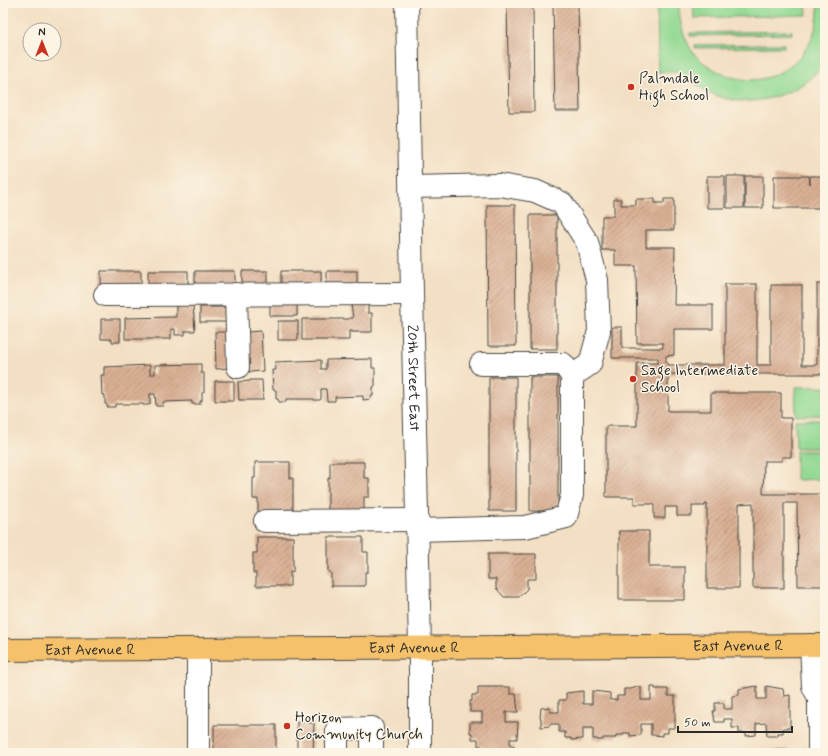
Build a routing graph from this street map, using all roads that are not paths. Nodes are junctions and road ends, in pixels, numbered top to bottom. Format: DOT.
graph roads {
  1 [pos="407,3"];
  2 [pos="410,187"];
  3 [pos="236,294"];
  4 [pos="412,294"];
  5 [pos="105,295"];
  6 [pos="482,364"];
  7 [pos="238,367"];
  8 [pos="572,376"];
  9 [pos="265,521"];
  10 [pos="417,525"];
  11 [pos="818,645"];
  12 [pos="420,647"];
  13 [pos="198,649"];
  14 [pos="3,650"];
  15 [pos="198,753"];
  16 [pos="337,753"];
  17 [pos="372,753"];
  18 [pos="420,753"];
  19 [pos="819,753"];
  1 -- 2 [label="street, 20th Street East"];
  2 -- 4 [label="street, 20th Street East"];
  2 -- 8 [label="street"];
  3 -- 4 [label="street"];
  3 -- 5 [label="street"];
  3 -- 7 [label="street"];
  4 -- 10 [label="street, 20th Street East"];
  6 -- 8 [label="street"];
  8 -- 10 [label="street"];
  9 -- 10 [label="street"];
  10 -- 12 [label="street, 20th Street East"];
  11 -- 12 [label="main road, East Avenue R"];
  11 -- 19 [label="street"];
  12 -- 13 [label="main road, East Avenue R"];
  12 -- 18 [label="street, 20th Street East"];
  13 -- 14 [label="main road, East Avenue R"];
  13 -- 15 [label="street"];
  16 -- 17 [label="street"];
}
